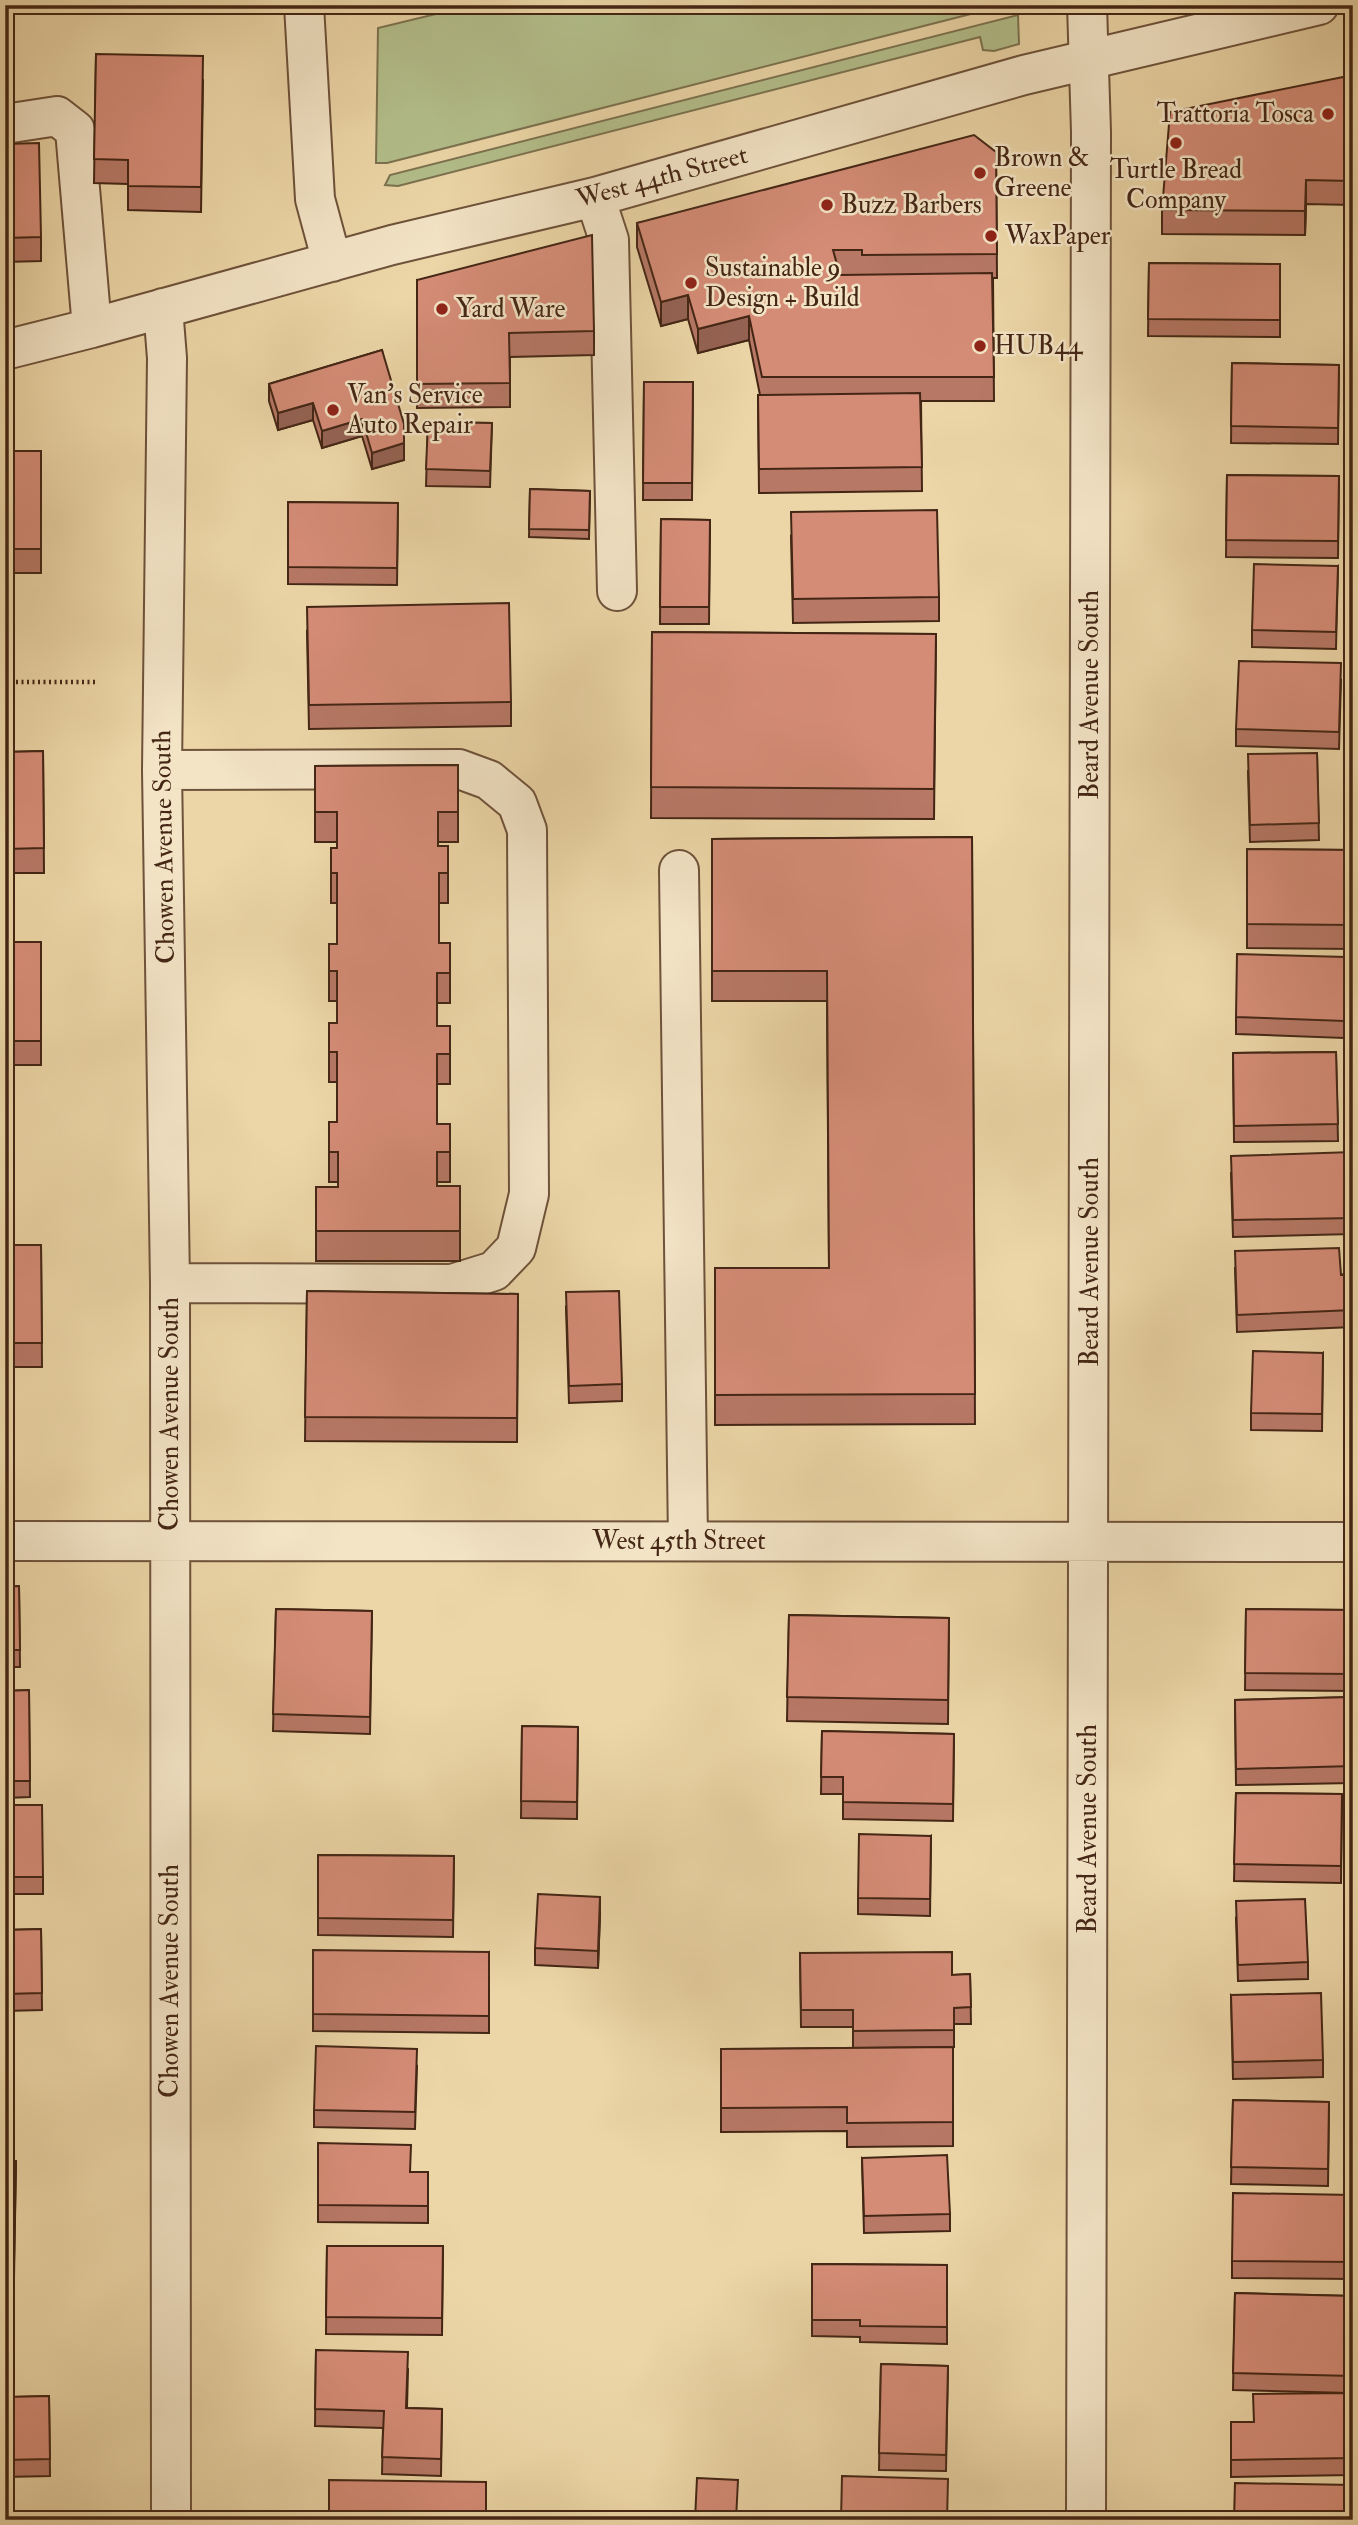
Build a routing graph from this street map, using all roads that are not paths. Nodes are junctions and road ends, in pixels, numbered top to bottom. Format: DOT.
graph roads {
  1 [pos="1087,5"];
  2 [pos="1319,5"];
  3 [pos="309,7"];
  4 [pos="1090,59"];
  5 [pos="5,124"];
  6 [pos="595,197"];
  7 [pos="332,262"];
  8 [pos="163,308"];
  9 [pos="92,328"];
  10 [pos="5,349"];
  11 [pos="617,592"];
  12 [pos="162,770"];
  13 [pos="679,870"];
  14 [pos="170,1283"];
  15 [pos="5,1541"];
  16 [pos="169,1541"];
  17 [pos="688,1541"];
  18 [pos="1090,1541"];
  19 [pos="1353,1542"];
  20 [pos="171,2520"];
  21 [pos="1086,2520"];
  1 -- 4 [label="street, Beard Avenue South"];
  2 -- 4 [label="street, West 44th Street"];
  3 -- 7 [label="street"];
  4 -- 6 [label="street, West 44th Street"];
  4 -- 18 [label="street, Beard Avenue South"];
  5 -- 9 [label="street"];
  6 -- 7 [label="street, West 44th Street"];
  6 -- 11 [label="street"];
  7 -- 8 [label="street, West 44th Street"];
  8 -- 9 [label="street, West 44th Street"];
  8 -- 12 [label="street, Chowen Avenue South"];
  9 -- 10 [label="street, West 44th Street"];
  12 -- 14 [label="street, Chowen Avenue South"];
  12 -- 14 [label="street"];
  13 -- 17 [label="street"];
  14 -- 16 [label="street, Chowen Avenue South"];
  15 -- 16 [label="street, West 45th Street"];
  16 -- 17 [label="street, West 45th Street"];
  16 -- 20 [label="street, Chowen Avenue South"];
  17 -- 18 [label="street, West 45th Street"];
  18 -- 19 [label="street, West 45th Street"];
  18 -- 21 [label="street, Beard Avenue South"];
}
